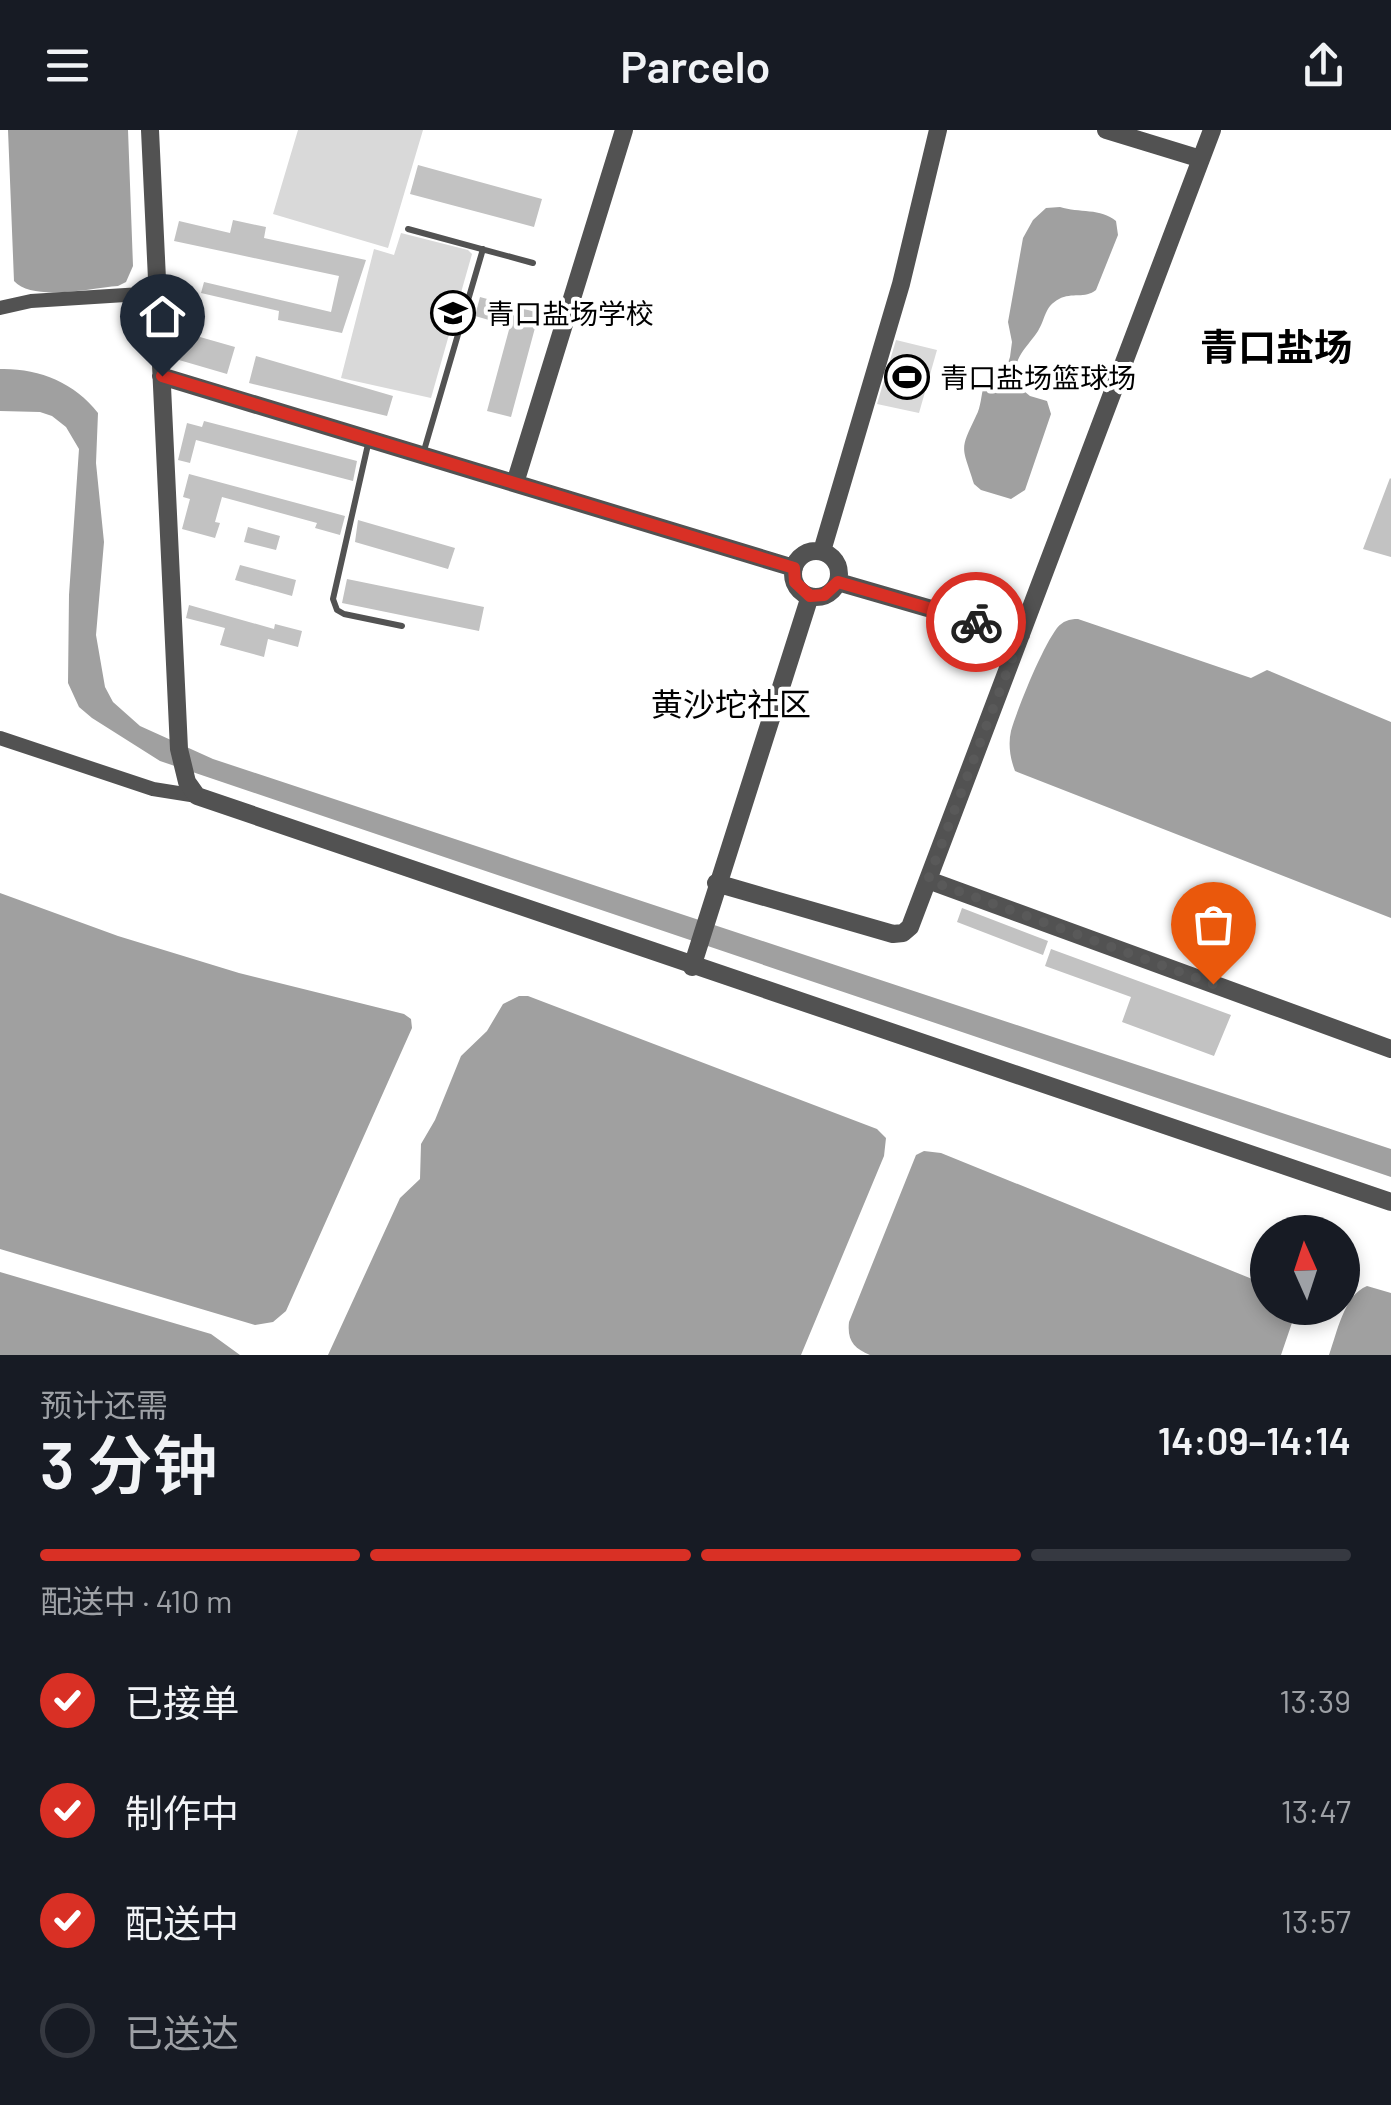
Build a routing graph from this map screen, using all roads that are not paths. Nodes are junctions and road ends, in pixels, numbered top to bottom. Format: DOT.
graph roads {
  1 [pos="150,130"];
  2 [pos="624,130"];
  3 [pos="938,130"];
  4 [pos="1106,130"];
  5 [pos="1212,130"];
  6 [pos="1201,158"];
  7 [pos="408,229"];
  8 [pos="483,249"];
  9 [pos="533,263"];
  10 [pos="158,293"];
  11 [pos="0,308"];
  12 [pos="162,376"];
  13 [pos="370,439"];
  14 [pos="423,455"];
  15 [pos="515,482"];
  16 [pos="822,551"];
  17 [pos="794,568"];
  18 [pos="838,582"];
  19 [pos="810,596"];
  20 [pos="402,626"];
  21 [pos="1021,635"];
  22 [pos="0,738"];
  23 [pos="197,796"];
  24 [pos="928,880"];
  25 [pos="716,884"];
  26 [pos="692,967"];
  27 [pos="1391,1049"];
  28 [pos="1391,1202"];
  1 -- 10 [label="street"];
  2 -- 15 [label="street"];
  3 -- 16 [label="street"];
  4 -- 6 [label="street"];
  5 -- 6 [label="street"];
  6 -- 21 [label="street"];
  7 -- 8 [label="lane"];
  8 -- 9 [label="lane"];
  8 -- 14 [label="lane"];
  10 -- 11 [label="street"];
  10 -- 12 [label="street"];
  12 -- 13 [label="street"];
  12 -- 23 [label="street"];
  13 -- 14 [label="street"];
  13 -- 20 [label="lane"];
  14 -- 15 [label="street"];
  15 -- 17 [label="street"];
  16 -- 17 [label="street"];
  16 -- 18 [label="street"];
  17 -- 19 [label="street"];
  18 -- 19 [label="street"];
  18 -- 21 [label="street"];
  19 -- 25 [label="street"];
  21 -- 24 [label="street"];
  22 -- 23 [label="street"];
  23 -- 26 [label="street"];
  24 -- 25 [label="street"];
  24 -- 27 [label="street"];
  25 -- 26 [label="street"];
  26 -- 28 [label="street"];
}
